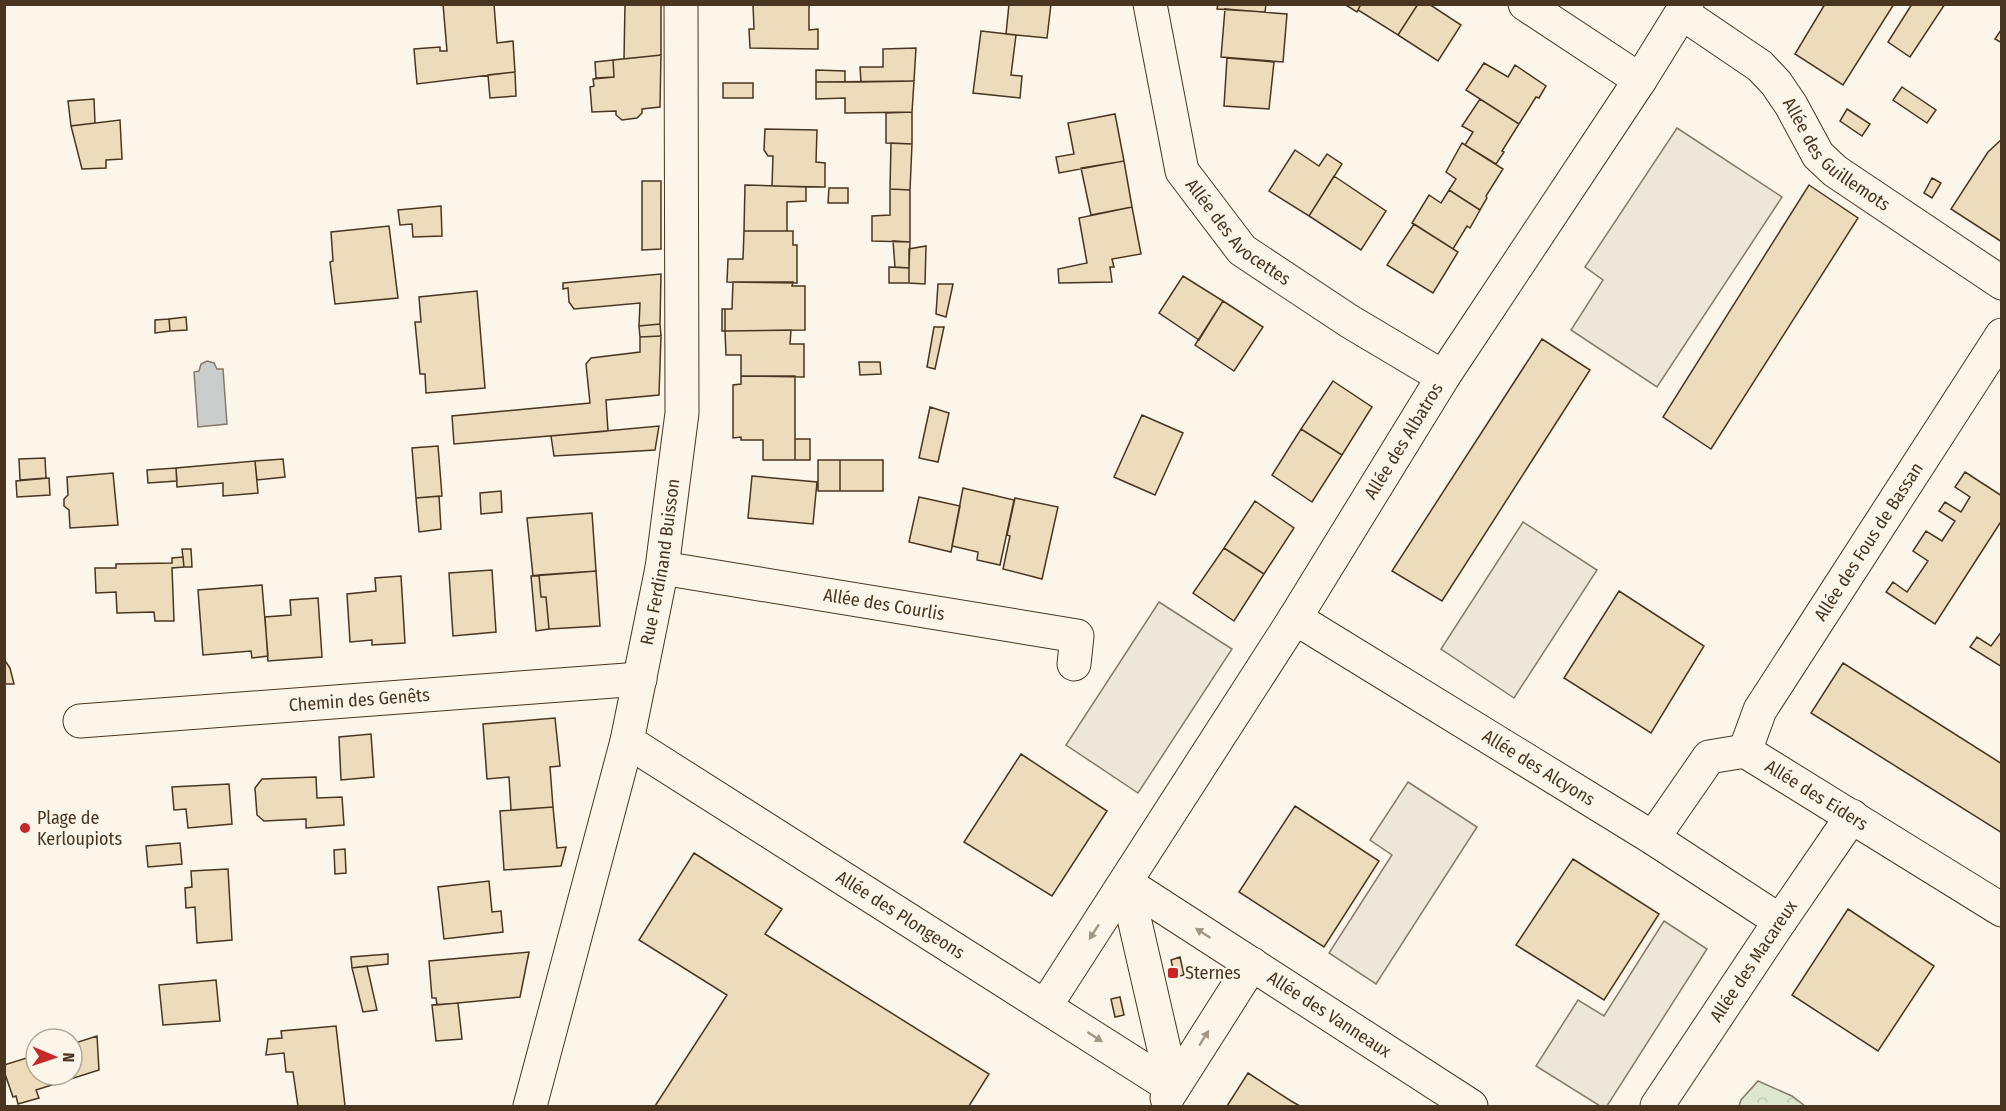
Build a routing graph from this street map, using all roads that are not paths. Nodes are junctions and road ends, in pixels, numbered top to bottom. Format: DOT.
graph roads {
  1 [pos="681,4"];
  2 [pos="1150,4"];
  3 [pos="1525,4"];
  4 [pos="1684,9"];
  5 [pos="1640,80"];
  6 [pos="2001,283"];
  7 [pos="2001,335"];
  8 [pos="1443,377"];
  9 [pos="662,568"];
  10 [pos="1295,618"];
  11 [pos="1074,664"];
  12 [pos="640,679"];
  13 [pos="80,721"];
  14 [pos="627,741"];
  15 [pos="1745,751"];
  16 [pos="1852,816"];
  17 [pos="1653,838"];
  18 [pos="1126,883"];
  19 [pos="2001,910"];
  20 [pos="1780,921"];
  21 [pos="1252,964"];
  22 [pos="1046,1005"];
  23 [pos="1167,1097"];
  24 [pos="530,1107"];
  25 [pos="1471,1107"];
  26 [pos="1657,1107"];
  1 -- 9 [label="street, Rue Ferdinand Buisson"];
  2 -- 8 [label="street, Allée des Avocettes"];
  3 -- 5 [label="street"];
  4 -- 5 [label="street, Allée des Albatros"];
  4 -- 6 [label="street, Allée des Guillemots"];
  5 -- 8 [label="street, Allée des Albatros"];
  7 -- 15 [label="street, Allée des Fous de Bassan"];
  8 -- 10 [label="street, Allée des Albatros"];
  9 -- 11 [label="street, Allée des Courlis"];
  9 -- 12 [label="street, Rue Ferdinand Buisson"];
  10 -- 17 [label="street, Allée des Alcyons"];
  10 -- 18 [label="street, Allée des Albatros"];
  12 -- 13 [label="street, Chemin des Genêts"];
  12 -- 14 [label="street, Rue Ferdinand Buisson"];
  14 -- 22 [label="street, Allée des Plongeons"];
  14 -- 24 [label="street, Rue Ferdinand Buisson"];
  15 -- 16 [label="street, Allée des Eiders"];
  15 -- 17 [label="street, Allée des Eiders"];
  16 -- 19 [label="street, Allée des Eiders"];
  16 -- 20 [label="street, Allée des Macareux"];
  17 -- 20 [label="street, Allée des Alcyons"];
  21 -- 18 [label="street, Allée des Vanneaux, one-way"];
  18 -- 22 [label="street, Allée des Albatros, one-way"];
  18 -- 23 [label="street"];
  20 -- 26 [label="street, Allée des Macareux"];
  23 -- 21 [label="street, one-way"];
  21 -- 25 [label="street, Allée des Vanneaux"];
  22 -- 23 [label="street, Allée des Plongeons, one-way"];
}
